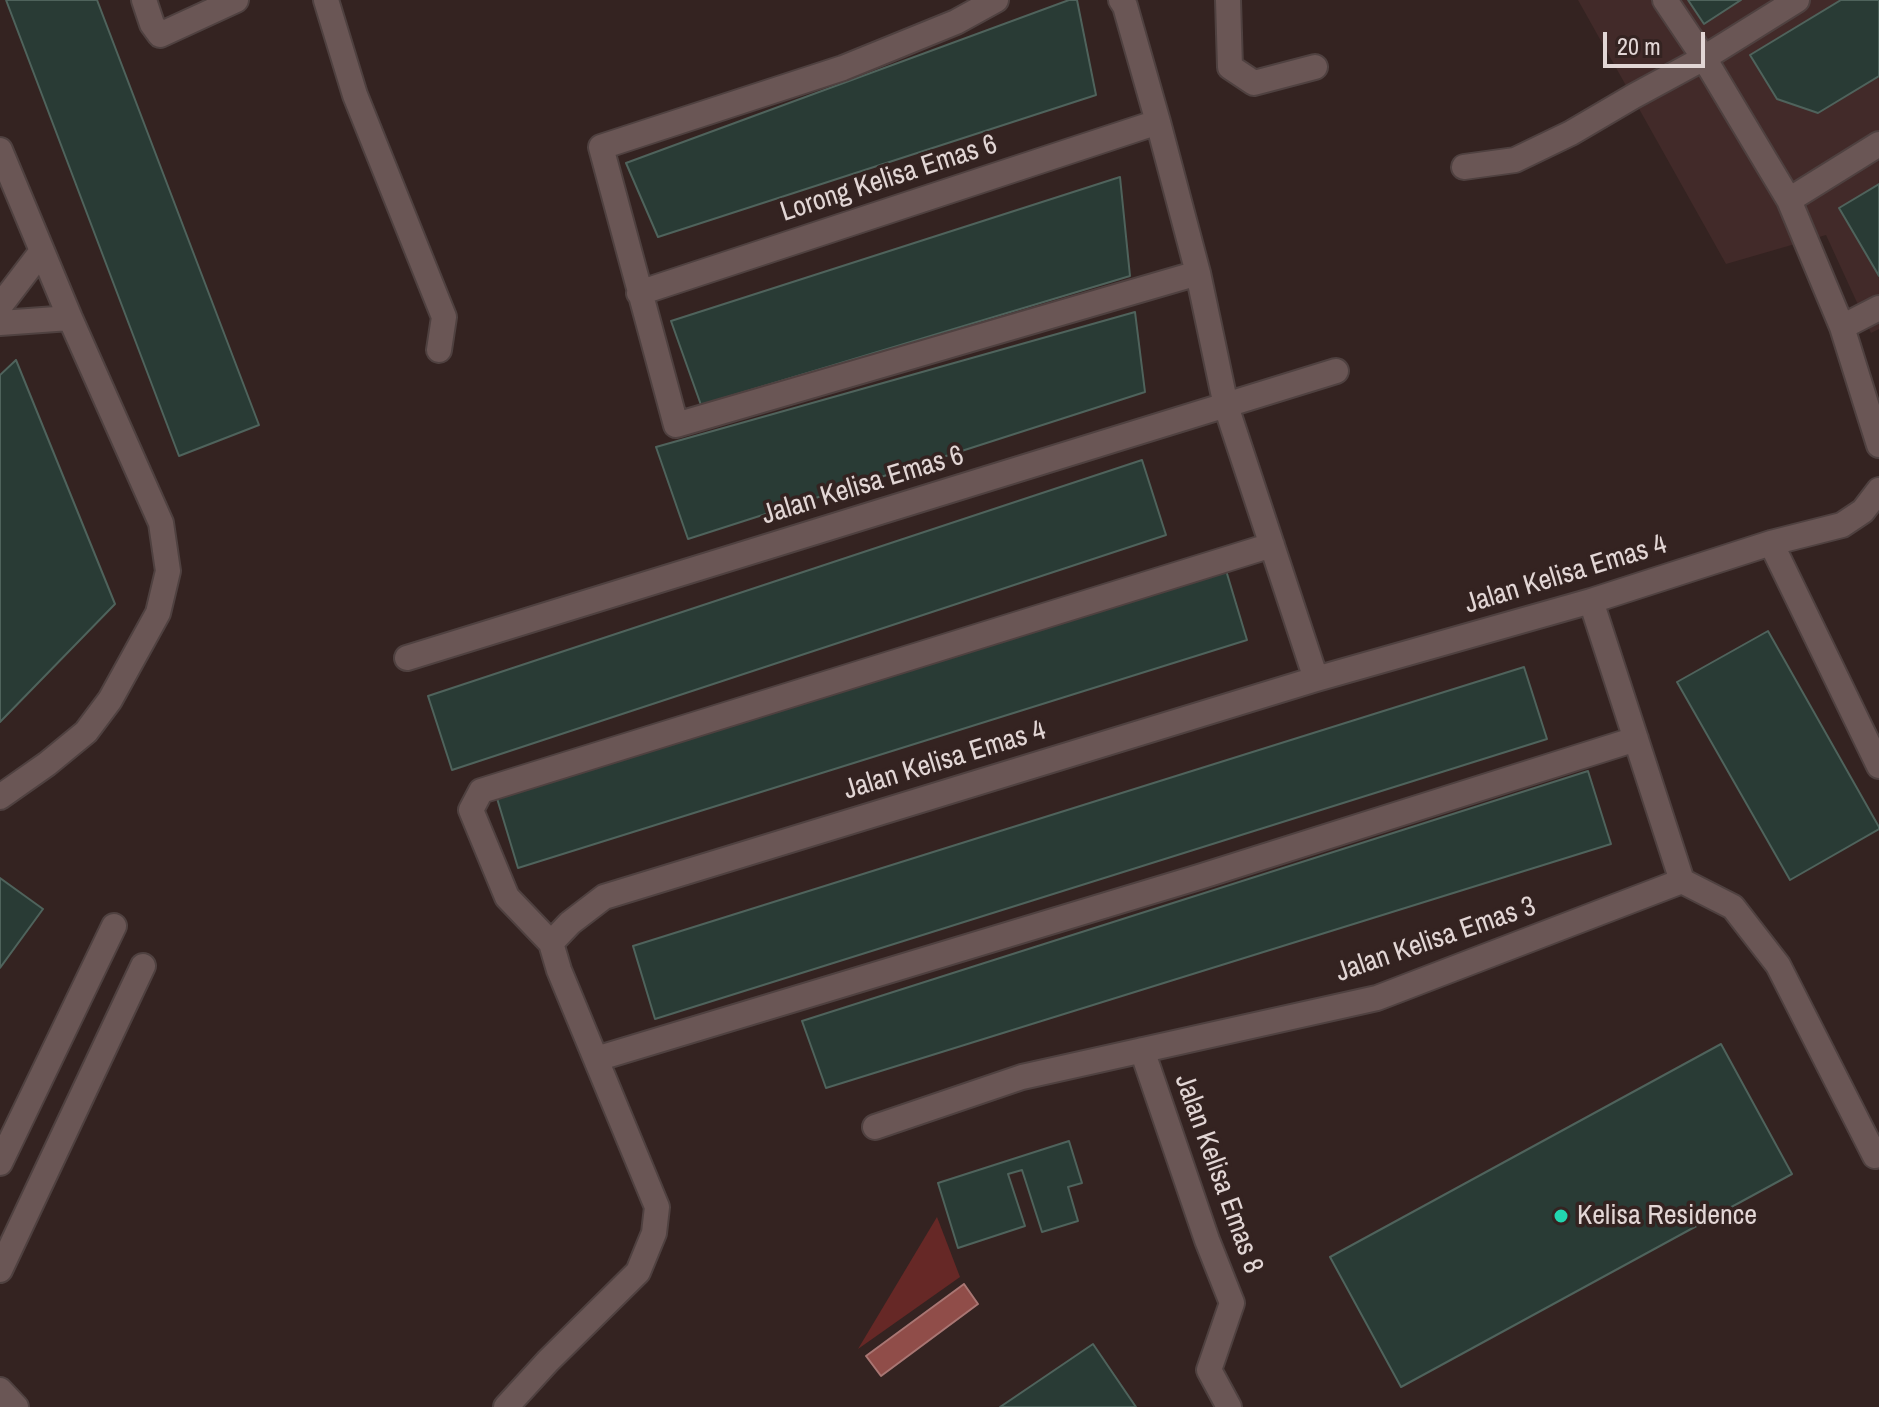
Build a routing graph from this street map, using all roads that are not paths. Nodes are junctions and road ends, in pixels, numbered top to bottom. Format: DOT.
graph roads {
  1 [pos="144,0"];
  2 [pos="236,0"];
  3 [pos="326,0"];
  4 [pos="996,0"];
  5 [pos="1121,0"];
  6 [pos="1228,0"];
  7 [pos="1665,0"];
  8 [pos="1797,0"];
  9 [pos="1704,58"];
  10 [pos="1315,67"];
  11 [pos="1158,122"];
  12 [pos="1879,144"];
  13 [pos="0,150"];
  14 [pos="1464,167"];
  15 [pos="1789,200"];
  16 [pos="42,251"];
  17 [pos="1198,273"];
  18 [pos="639,293"];
  19 [pos="0,306"];
  20 [pos="1879,308"];
  21 [pos="70,318"];
  22 [pos="0,323"];
  23 [pos="1842,327"];
  24 [pos="439,350"];
  25 [pos="1336,371"];
  26 [pos="1226,406"];
  27 [pos="1879,445"];
  28 [pos="1879,491"];
  29 [pos="1771,543"];
  30 [pos="1272,545"];
  31 [pos="1591,601"];
  32 [pos="407,658"];
  33 [pos="1316,679"];
  34 [pos="1636,739"];
  35 [pos="1879,766"];
  36 [pos="0,797"];
  37 [pos="1682,881"];
  38 [pos="114,926"];
  39 [pos="551,943"];
  40 [pos="143,966"];
  41 [pos="1142,1050"];
  42 [pos="596,1059"];
  43 [pos="875,1127"];
  44 [pos="1875,1156"];
  45 [pos="0,1163"];
  46 [pos="0,1270"];
  47 [pos="0,1390"];
  48 [pos="16,1407"];
  49 [pos="506,1407"];
  50 [pos="1229,1407"];
  1 -- 2 [label="street"];
  3 -- 24 [label="street"];
  4 -- 18 [label="street"];
  5 -- 11 [label="street"];
  6 -- 10 [label="street"];
  7 -- 9 [label="street"];
  8 -- 9 [label="street"];
  9 -- 14 [label="street"];
  9 -- 15 [label="street"];
  11 -- 17 [label="street"];
  11 -- 18 [label="street, Lorong Kelisa Emas 6"];
  12 -- 15 [label="street"];
  13 -- 16 [label="street"];
  15 -- 23 [label="street"];
  16 -- 19 [label="street"];
  16 -- 21 [label="street"];
  17 -- 18 [label="street"];
  17 -- 26 [label="street"];
  20 -- 23 [label="street"];
  21 -- 22 [label="street"];
  21 -- 36 [label="street"];
  23 -- 27 [label="street"];
  25 -- 26 [label="street, Jalan Kelisa Emas 6"];
  26 -- 30 [label="street"];
  26 -- 32 [label="street, Jalan Kelisa Emas 6"];
  28 -- 29 [label="street, Jalan Kelisa Emas 4"];
  29 -- 31 [label="street, Jalan Kelisa Emas 4"];
  29 -- 35 [label="street"];
  30 -- 33 [label="street"];
  30 -- 39 [label="street"];
  31 -- 33 [label="street, Jalan Kelisa Emas 4"];
  31 -- 34 [label="street"];
  33 -- 39 [label="street, Jalan Kelisa Emas 4"];
  34 -- 37 [label="street"];
  34 -- 42 [label="street"];
  37 -- 41 [label="street, Jalan Kelisa Emas 3"];
  37 -- 44 [label="street"];
  38 -- 45 [label="street"];
  39 -- 42 [label="street"];
  40 -- 46 [label="street"];
  41 -- 43 [label="street, Jalan Kelisa Emas 3"];
  41 -- 50 [label="street, Jalan Kelisa Emas 8"];
  42 -- 49 [label="street"];
  47 -- 48 [label="street"];
}
